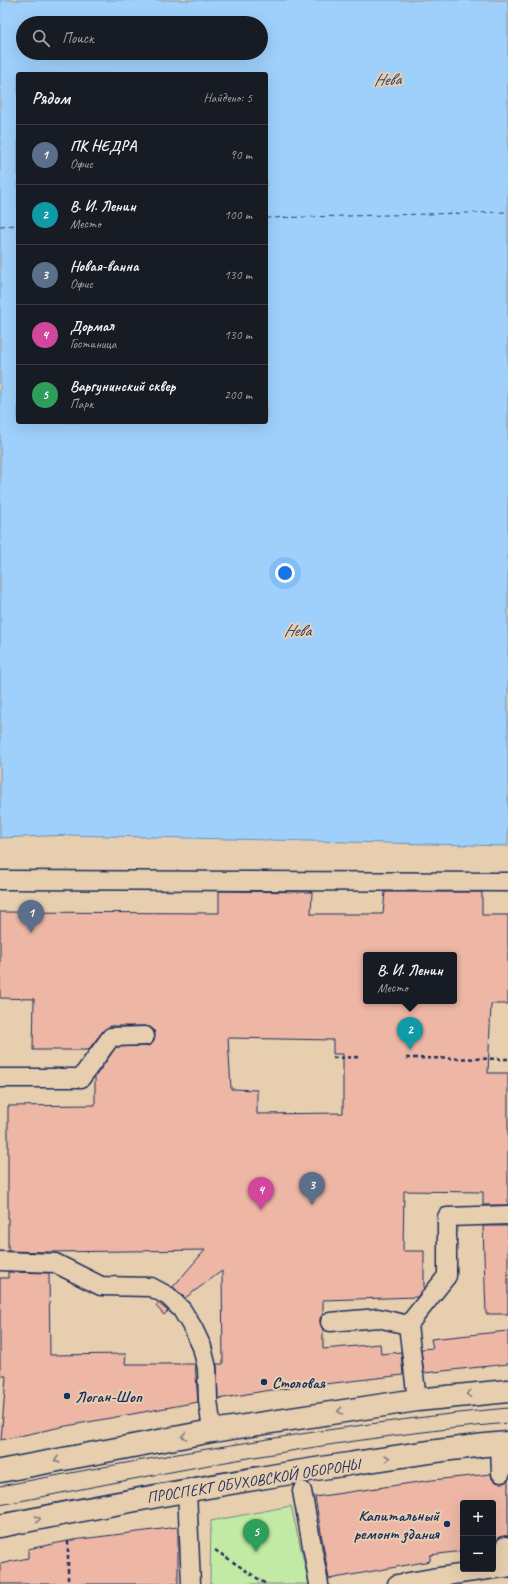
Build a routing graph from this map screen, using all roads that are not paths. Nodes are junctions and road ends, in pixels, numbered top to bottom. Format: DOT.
graph roads {
  1 [pos="0,880"];
  2 [pos="508,882"];
  3 [pos="145,1036"];
  4 [pos="0,1078"];
  5 [pos="508,1215"];
  6 [pos="0,1261"];
  7 [pos="330,1322"];
  8 [pos="408,1325"];
  9 [pos="508,1391"];
  10 [pos="417,1400"];
  11 [pos="212,1431"];
  12 [pos="504,1444"];
  13 [pos="0,1471"];
  14 [pos="501,1473"];
  15 [pos="188,1490"];
  16 [pos="302,1491"];
  17 [pos="0,1526"];
  18 [pos="504,1546"];
  19 [pos="507,1568"];
  20 [pos="191,1584"];
  21 [pos="319,1584"];
  22 [pos="397,1584"];
  1 -- 2 [label="lane"];
  3 -- 4 [label="lane"];
  5 -- 8 [label="lane"];
  6 -- 11 [label="lane"];
  7 -- 8 [label="lane"];
  8 -- 10 [label="lane"];
  9 -- 10 [label="main road, one-way"];
  10 -- 11 [label="main road, one-way"];
  11 -- 13 [label="main road, one-way"];
  12 -- 14 [label="lane"];
  15 -- 12 [label="main road, ПРОСПЕКТ ОБУХОВСКОЙ ОБОРОНЫ, one-way"];
  17 -- 15 [label="main road, ПРОСПЕКТ ОБУХОВСКОЙ ОБОРОНЫ, one-way"];
  15 -- 20 [label="lane"];
  16 -- 21 [label="lane"];
  18 -- 19 [label="lane"];
  19 -- 22 [label="lane"];
}
